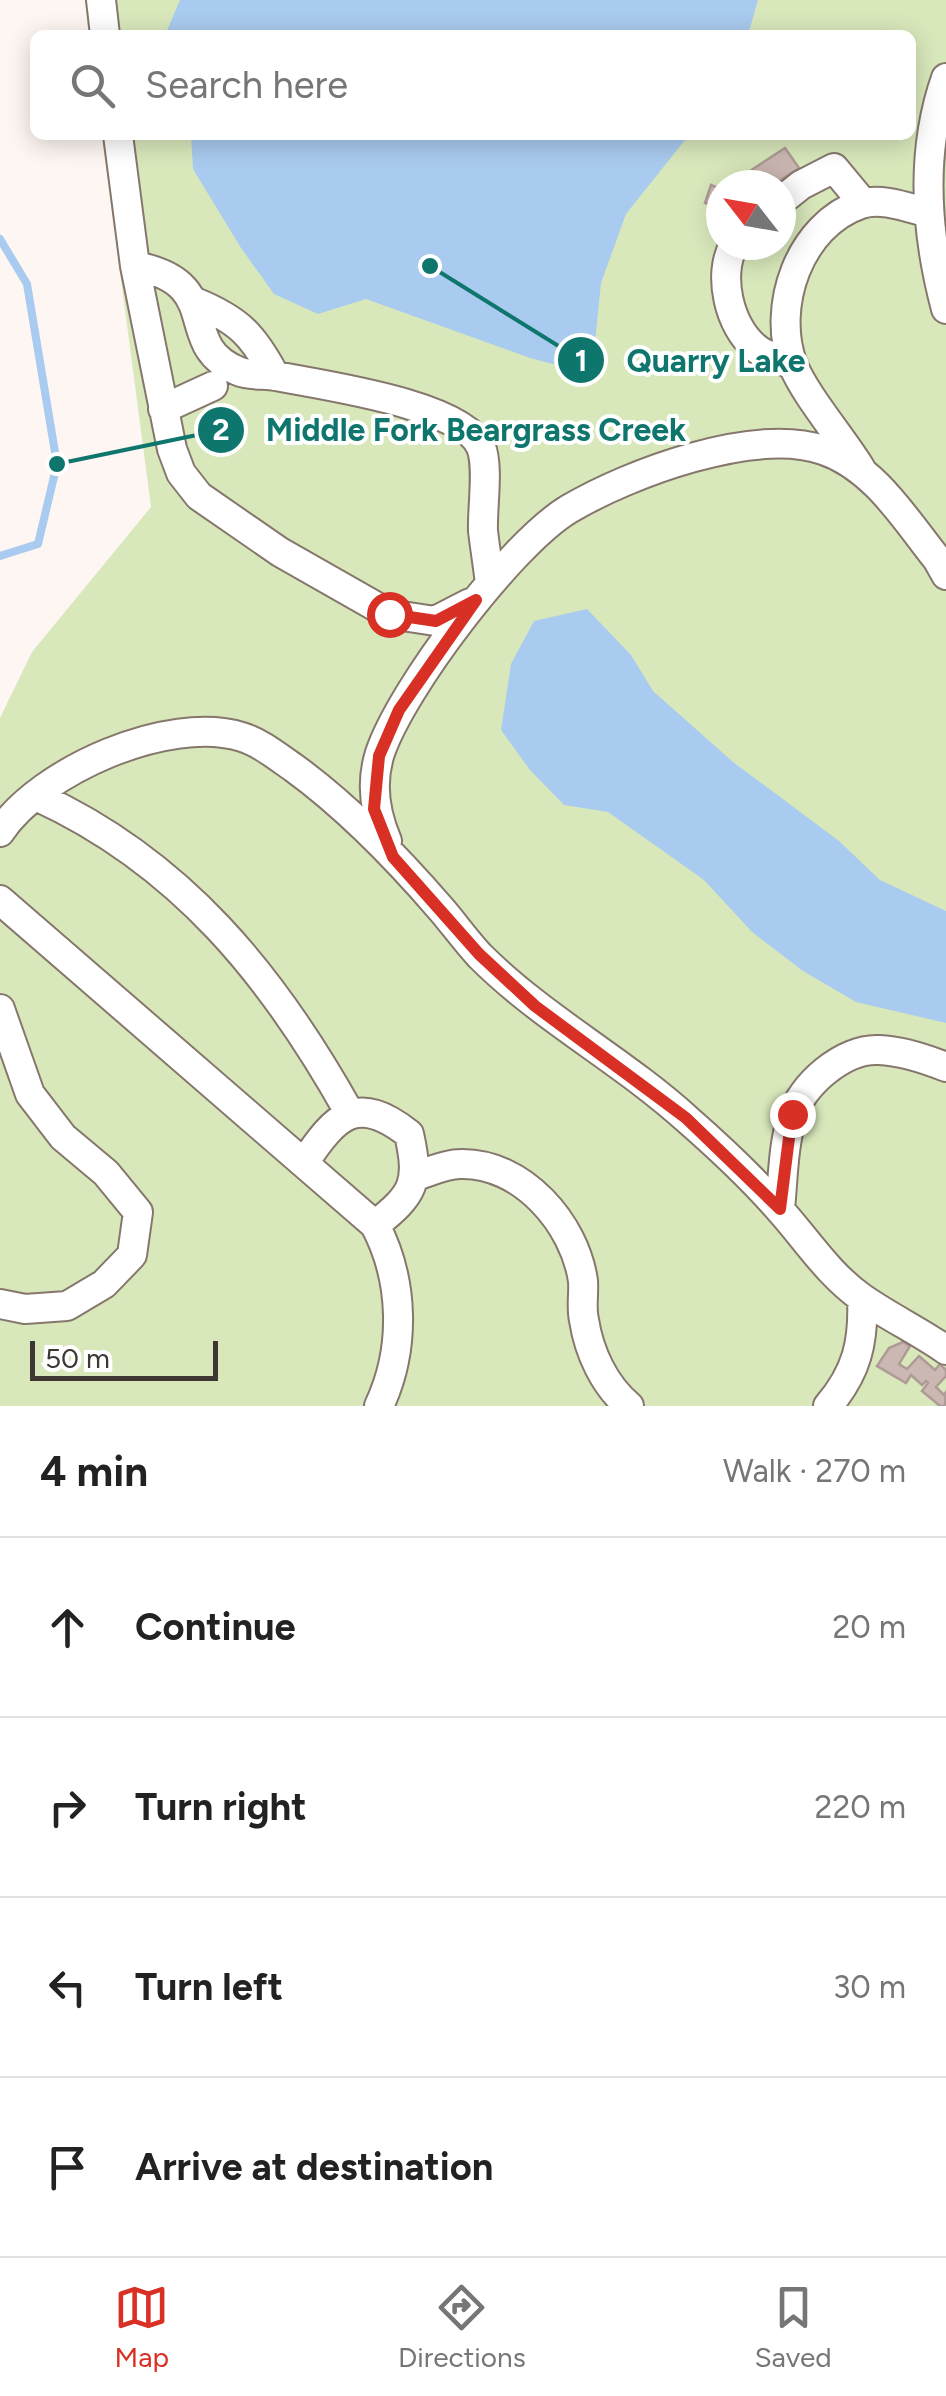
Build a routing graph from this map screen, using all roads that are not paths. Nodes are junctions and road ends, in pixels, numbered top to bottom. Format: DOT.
graph roads {
  1 [pos="101,0"];
  2 [pos="104,30"];
  3 [pos="946,78"];
  4 [pos="119,140"];
  5 [pos="796,189"];
  6 [pos="863,203"];
  7 [pos="929,213"];
  8 [pos="728,260"];
  9 [pos="135,266"];
  10 [pos="195,302"];
  11 [pos="946,309"];
  12 [pos="793,364"];
  13 [pos="274,376"];
  14 [pos="213,386"];
  15 [pos="163,409"];
  16 [pos="862,470"];
  17 [pos="946,575"];
  18 [pos="483,592"];
  19 [pos="36,796"];
  20 [pos="0,832"];
  21 [pos="393,857"];
  22 [pos="0,900"];
  23 [pos="0,1010"];
  24 [pos="946,1067"];
  25 [pos="349,1112"];
  26 [pos="304,1163"];
  27 [pos="416,1176"];
  28 [pos="780,1209"];
  29 [pos="374,1225"];
  30 [pos="862,1298"];
  31 [pos="0,1304"];
  32 [pos="946,1350"];
  33 [pos="379,1406"];
  34 [pos="628,1406"];
  35 [pos="828,1406"];
  1 -- 2 [label="lane"];
  3 -- 7 [label="lane"];
  4 -- 9 [label="lane"];
  5 -- 6 [label="lane"];
  6 -- 7 [label="lane"];
  6 -- 12 [label="lane"];
  7 -- 11 [label="lane"];
  8 -- 12 [label="lane"];
  9 -- 10 [label="lane"];
  9 -- 15 [label="lane"];
  10 -- 13 [label="lane"];
  10 -- 13 [label="lane"];
  12 -- 16 [label="lane"];
  13 -- 18 [label="lane"];
  14 -- 15 [label="lane"];
  15 -- 18 [label="lane"];
  16 -- 17 [label="lane"];
  16 -- 18 [label="lane"];
  18 -- 21 [label="lane"];
  19 -- 20 [label="lane"];
  19 -- 21 [label="lane"];
  19 -- 25 [label="lane"];
  21 -- 28 [label="lane"];
  22 -- 26 [label="lane"];
  23 -- 31 [label="lane"];
  24 -- 28 [label="lane"];
  25 -- 26 [label="lane"];
  25 -- 27 [label="lane"];
  26 -- 29 [label="lane"];
  27 -- 29 [label="lane"];
  27 -- 34 [label="lane"];
  28 -- 30 [label="lane"];
  29 -- 33 [label="lane"];
  30 -- 32 [label="lane"];
  30 -- 35 [label="lane"];
}
